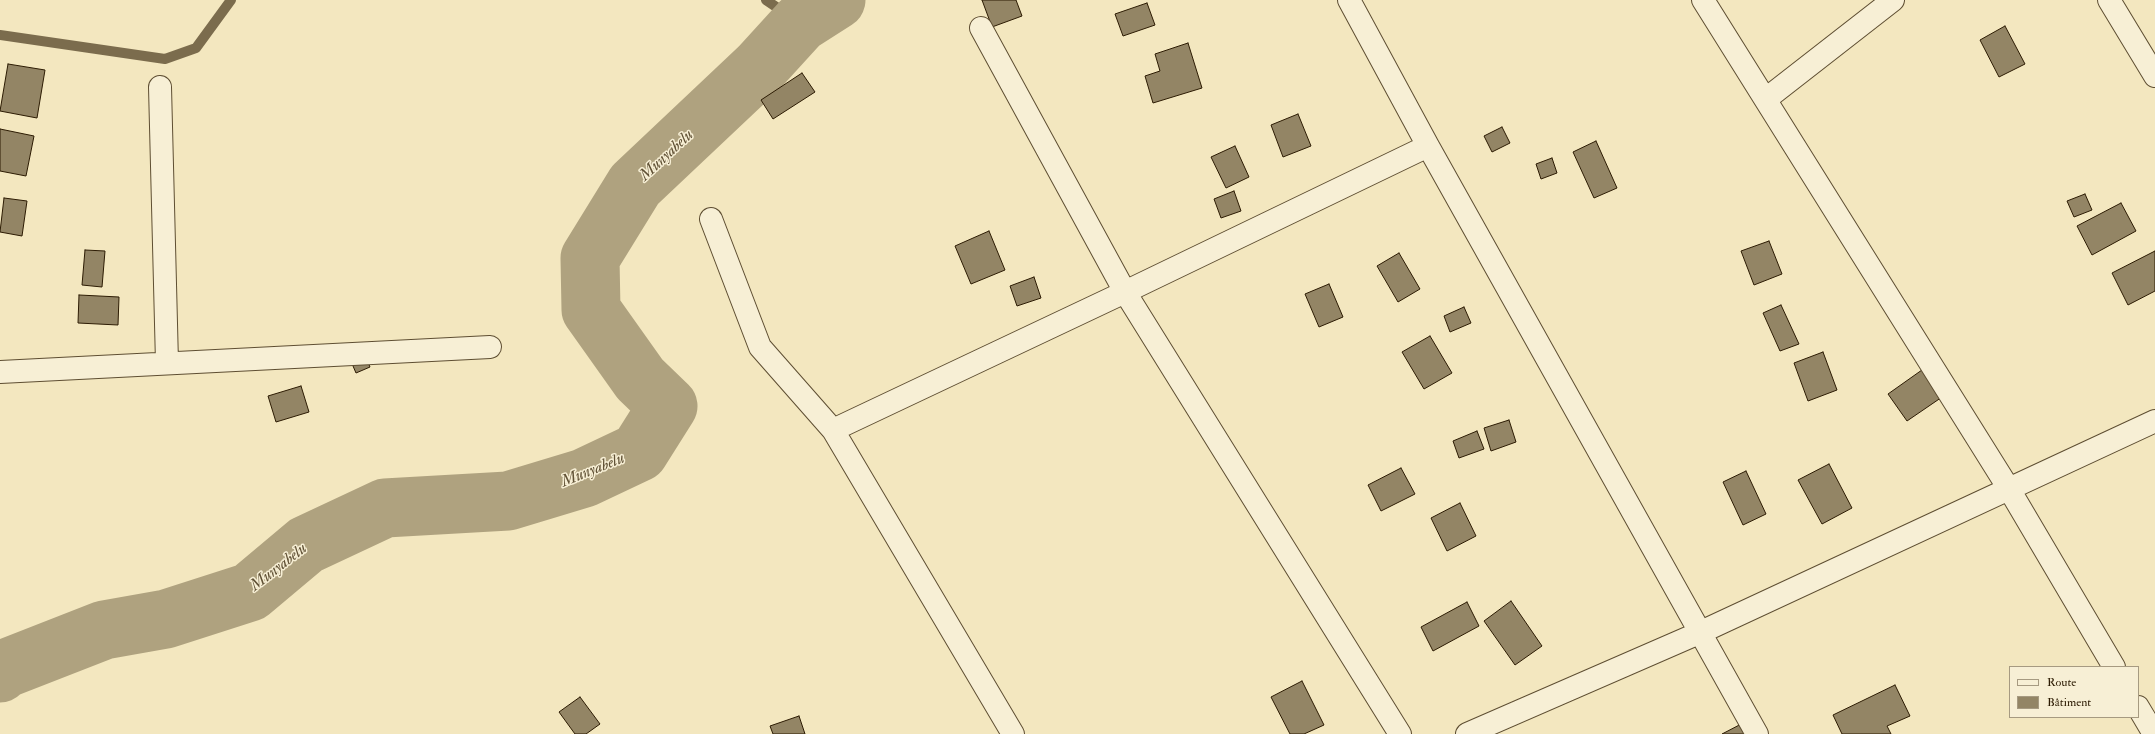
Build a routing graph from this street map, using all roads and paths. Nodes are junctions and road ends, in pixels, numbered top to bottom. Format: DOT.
graph roads {
  1 [pos="1349,0"];
  2 [pos="1703,0"];
  3 [pos="1893,0"];
  4 [pos="2109,0"];
  5 [pos="981,28"];
  6 [pos="2155,76"];
  7 [pos="160,87"];
  8 [pos="1766,99"];
  9 [pos="1428,146"];
  10 [pos="711,219"];
  11 [pos="1125,292"];
  12 [pos="490,346"];
  13 [pos="167,363"];
  14 [pos="0,372"];
  15 [pos="2155,421"];
  16 [pos="833,430"];
  17 [pos="2009,489"];
  18 [pos="1699,633"];
  19 [pos="2113,666"];
  20 [pos="2139,709"];
  21 [pos="1013,734"];
  22 [pos="1400,734"];
  23 [pos="1467,734"];
  24 [pos="1757,734"];
  25 [pos="2154,734"];
  1 -- 9 [label="street"];
  2 -- 8 [label="street"];
  3 -- 8 [label="street"];
  4 -- 6 [label="street"];
  5 -- 11 [label="street"];
  7 -- 13 [label="street"];
  8 -- 17 [label="street"];
  9 -- 11 [label="street"];
  9 -- 18 [label="street"];
  10 -- 16 [label="street"];
  11 -- 16 [label="street"];
  11 -- 22 [label="street"];
  12 -- 13 [label="street"];
  13 -- 14 [label="street"];
  15 -- 17 [label="street"];
  16 -- 21 [label="street"];
  17 -- 18 [label="street"];
  17 -- 19 [label="street"];
  18 -- 23 [label="street"];
  18 -- 24 [label="street"];
  20 -- 25 [label="street"];
}
